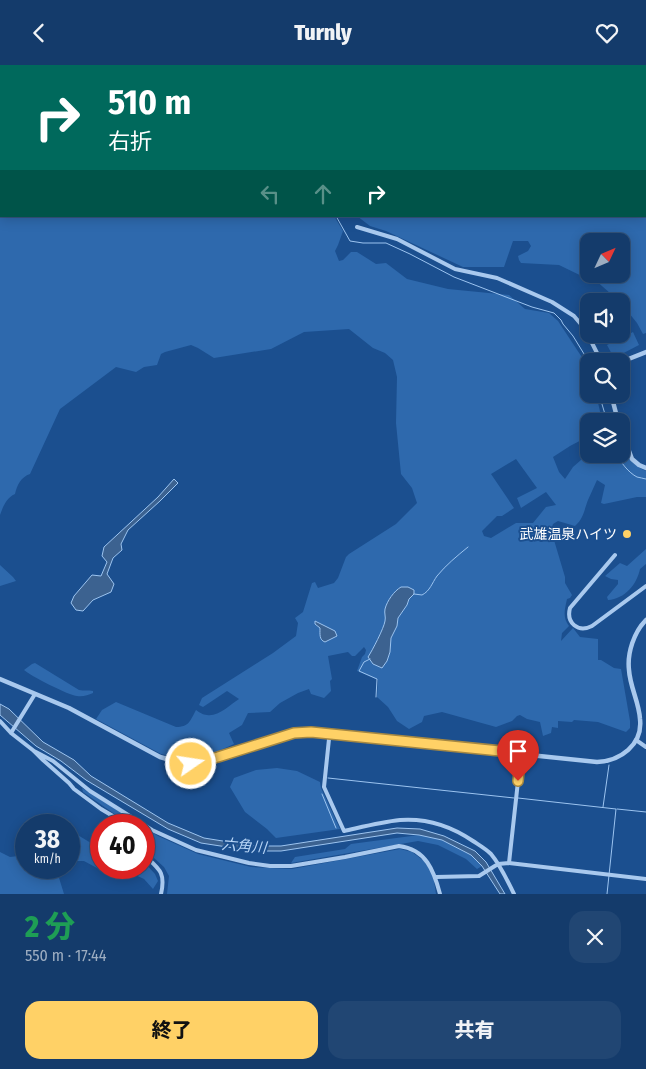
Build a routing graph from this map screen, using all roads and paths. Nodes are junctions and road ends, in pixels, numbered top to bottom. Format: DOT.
graph roads {
  1 [pos="357,227"];
  2 [pos="646,351"];
  3 [pos="596,353"];
  4 [pos="630,358"];
  5 [pos="630,454"];
  6 [pos="646,468"];
  7 [pos="615,555"];
  8 [pos="646,586"];
  9 [pos="646,620"];
  10 [pos="643,627"];
  11 [pos="0,679"];
  12 [pos="35,694"];
  13 [pos="0,721"];
  14 [pos="12,731"];
  15 [pos="330,733"];
  16 [pos="636,740"];
  17 [pos="646,747"];
  18 [pos="34,751"];
  19 [pos="521,753"];
  20 [pos="109,814"];
  21 [pos="498,863"];
  22 [pos="508,863"];
  23 [pos="155,865"];
  24 [pos="436,877"];
  25 [pos="646,879"];
  26 [pos="161,894"];
  27 [pos="440,894"];
  28 [pos="514,894"];
  1 -- 3 [label="street"];
  2 -- 4 [label="street"];
  5 -- 6 [label="street"];
  7 -- 8 [label="street"];
  9 -- 10 [label="street"];
  10 -- 16 [label="street"];
  11 -- 12 [label="street"];
  12 -- 14 [label="street"];
  12 -- 15 [label="street"];
  13 -- 14 [label="street"];
  14 -- 18 [label="street"];
  15 -- 19 [label="street"];
  15 -- 21 [label="street"];
  16 -- 17 [label="street"];
  16 -- 19 [label="street"];
  18 -- 20 [label="street"];
  18 -- 24 [label="street"];
  19 -- 22 [label="street"];
  21 -- 22 [label="street"];
  21 -- 24 [label="street"];
  21 -- 28 [label="street"];
  22 -- 25 [label="street"];
  23 -- 26 [label="street"];
  24 -- 27 [label="street"];
}
